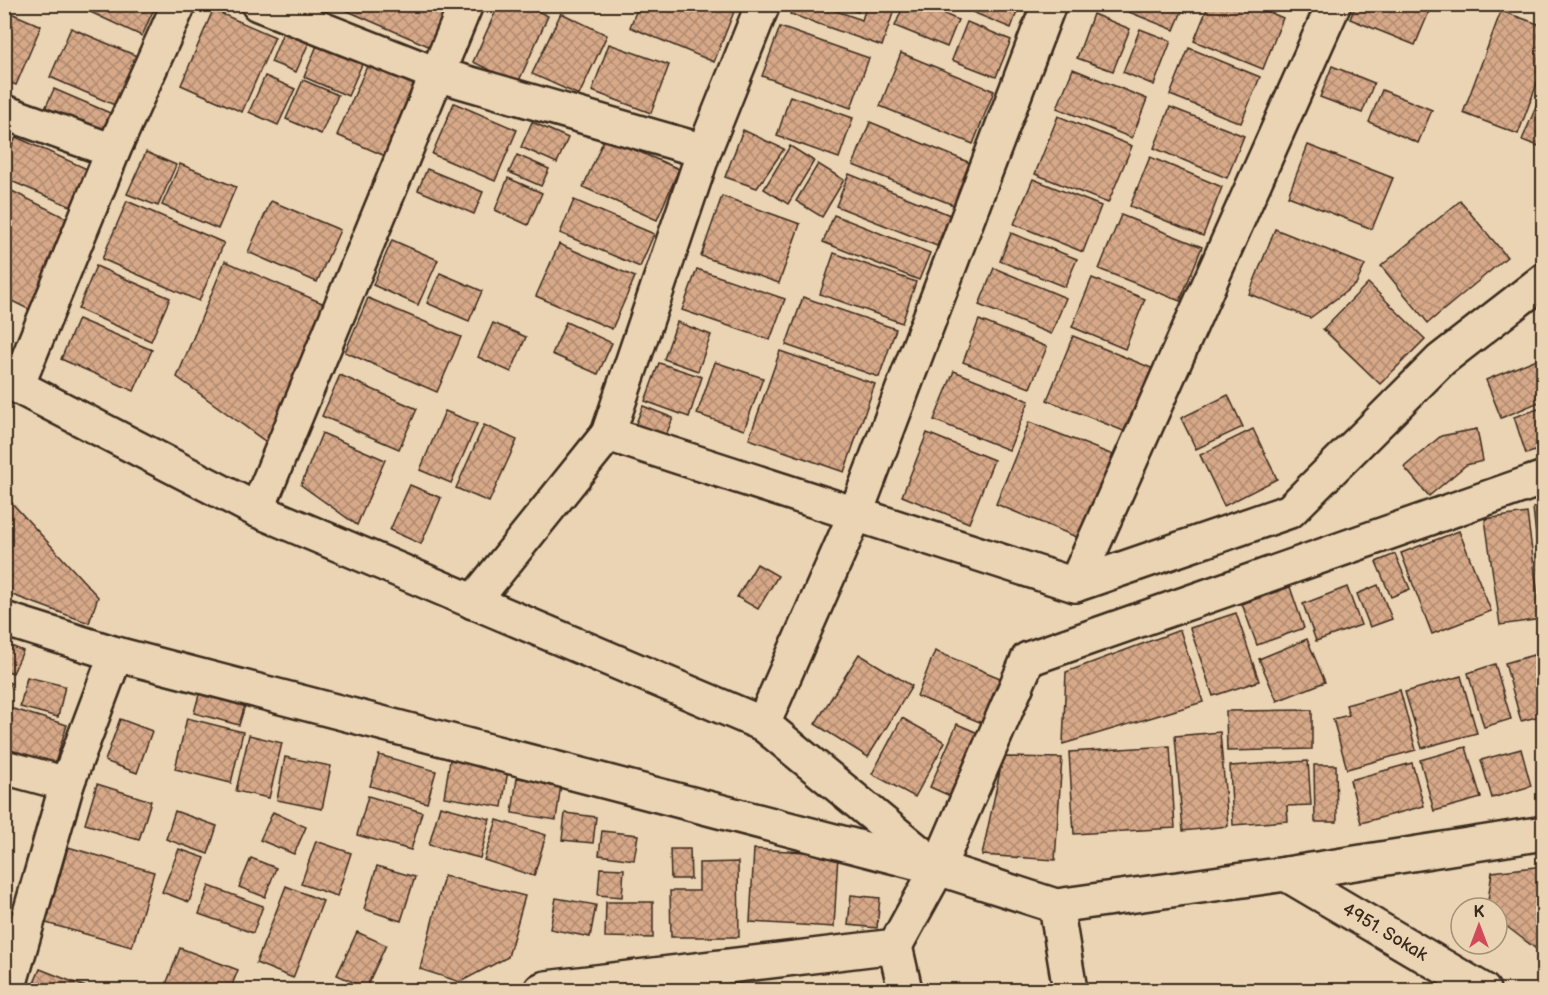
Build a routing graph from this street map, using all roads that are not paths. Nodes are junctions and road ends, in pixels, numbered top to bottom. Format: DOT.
graph roads {
  1 [pos="179,4"];
  2 [pos="258,4"];
  3 [pos="466,4"];
  4 [pos="763,4"];
  5 [pos="1049,4"];
  6 [pos="1334,4"];
  7 [pos="436,74"];
  8 [pos="4,112"];
  9 [pos="113,151"];
  10 [pos="704,151"];
  11 [pos="1544,280"];
  12 [pos="11,382"];
  13 [pos="608,434"];
  14 [pos="1544,478"];
  15 [pos="257,510"];
  16 [pos="855,515"];
  17 [pos="1075,585"];
  18 [pos="473,602"];
  19 [pos="4,619"];
  20 [pos="117,654"];
  21 [pos="763,724"];
  22 [pos="4,767"];
  23 [pos="67,784"];
  24 [pos="1544,833"];
  25 [pos="938,868"];
  26 [pos="1286,874"];
  27 [pos="1056,906"];
  28 [pos="895,946"];
  29 [pos="8,990"];
  30 [pos="541,990"];
  31 [pos="905,990"];
  32 [pos="1070,990"];
  33 [pos="1483,990"];
  1 -- 9 [label="street"];
  2 -- 7 [label="street"];
  3 -- 7 [label="street"];
  4 -- 10 [label="street"];
  5 -- 16 [label="street"];
  6 -- 17 [label="street"];
  7 -- 10 [label="street"];
  7 -- 15 [label="street"];
  8 -- 9 [label="street"];
  9 -- 12 [label="street"];
  10 -- 13 [label="street"];
  11 -- 17 [label="street"];
  12 -- 15 [label="street"];
  13 -- 16 [label="street"];
  13 -- 18 [label="street"];
  14 -- 25 [label="street"];
  15 -- 18 [label="street"];
  16 -- 17 [label="street"];
  16 -- 21 [label="street"];
  18 -- 21 [label="street"];
  19 -- 20 [label="street"];
  20 -- 23 [label="street"];
  20 -- 25 [label="street"];
  21 -- 25 [label="street"];
  22 -- 23 [label="street"];
  23 -- 29 [label="street"];
  24 -- 26 [label="street"];
  25 -- 27 [label="street"];
  25 -- 28 [label="street"];
  26 -- 27 [label="street"];
  26 -- 33 [label="street, 4951. Sokak"];
  27 -- 32 [label="street"];
  28 -- 30 [label="street"];
  28 -- 31 [label="street"];
}
